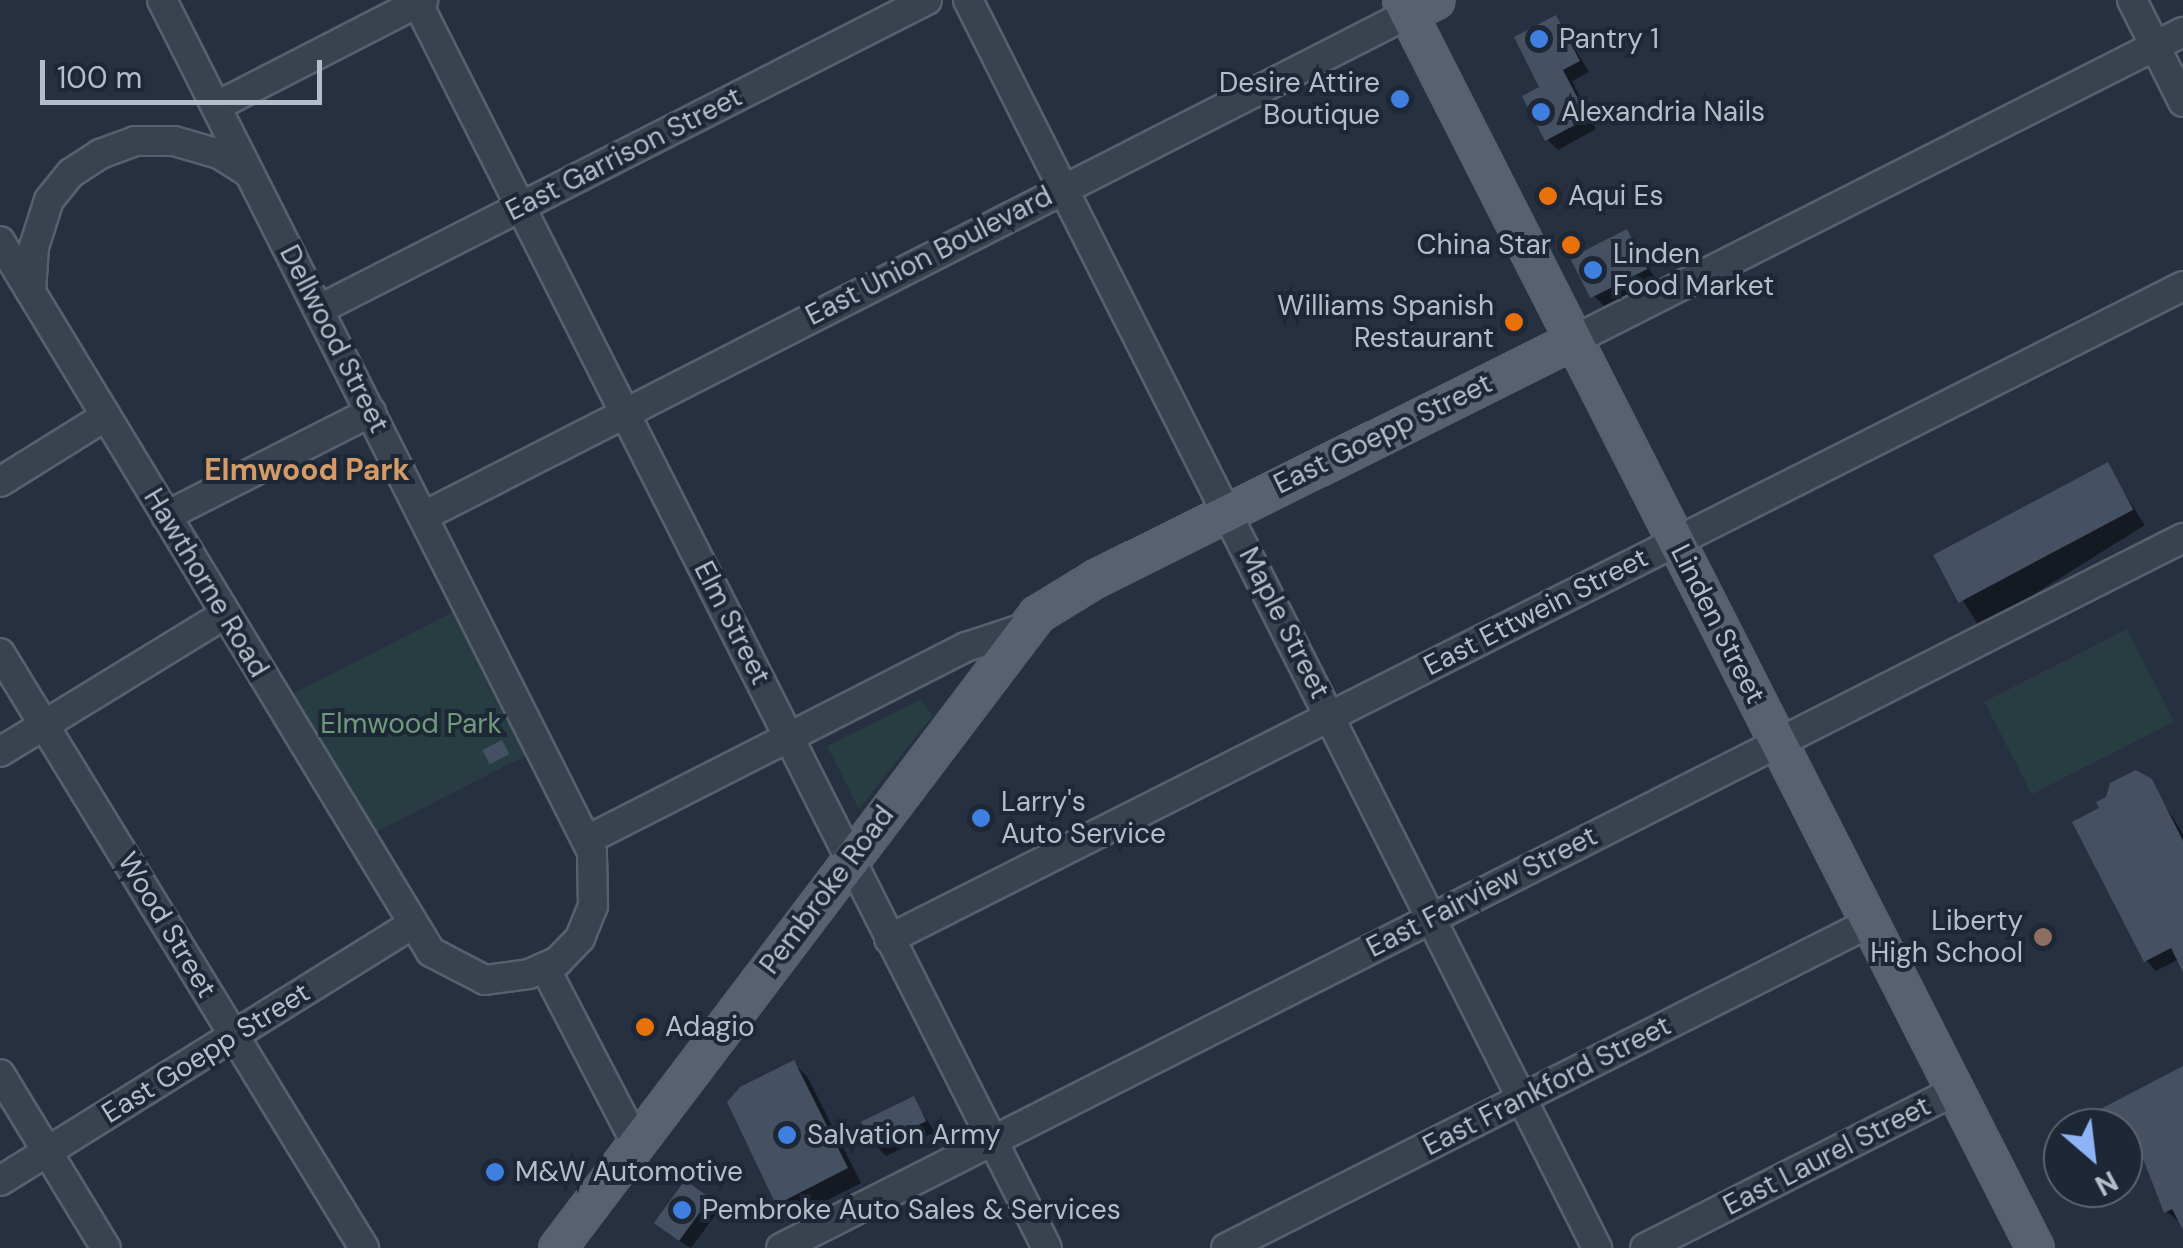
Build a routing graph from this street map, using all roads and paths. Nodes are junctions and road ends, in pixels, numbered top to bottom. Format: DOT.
graph roads {
  1 [pos="162,0"];
  2 [pos="928,0"];
  3 [pos="968,0"];
  4 [pos="2132,0"];
  5 [pos="419,1"];
  6 [pos="1415,5"];
  7 [pos="2183,32"];
  8 [pos="2155,46"];
  9 [pos="2183,102"];
  10 [pos="216,106"];
  11 [pos="250,173"];
  12 [pos="1062,188"];
  13 [pos="522,206"];
  14 [pos="0,241"];
  15 [pos="2183,286"];
  16 [pos="31,292"];
  17 [pos="320,309"];
  18 [pos="1572,340"];
  19 [pos="627,410"];
  20 [pos="371,412"];
  21 [pos="106,416"];
  22 [pos="0,482"];
  23 [pos="1228,511"];
  24 [pos="166,516"];
  25 [pos="424,516"];
  26 [pos="2183,538"];
  27 [pos="1676,542"];
  28 [pos="224,615"];
  29 [pos="1024,628"];
  30 [pos="0,653"];
  31 [pos="1331,716"];
  32 [pos="44,724"];
  33 [pos="790,737"];
  34 [pos="1778,741"];
  35 [pos="0,752"];
  36 [pos="587,840"];
  37 [pos="852,856"];
  38 [pos="1431,918"];
  39 [pos="1868,923"];
  40 [pos="412,925"];
  41 [pos="889,939"];
  42 [pos="546,968"];
  43 [pos="235,1035"];
  44 [pos="0,1074"];
  45 [pos="1954,1090"];
  46 [pos="1523,1100"];
  47 [pos="993,1140"];
  48 [pos="636,1142"];
  49 [pos="48,1152"];
  50 [pos="0,1181"];
  51 [pos="106,1248"];
  52 [pos="364,1248"];
  53 [pos="557,1248"];
  54 [pos="782,1248"];
  55 [pos="1047,1248"];
  56 [pos="1226,1248"];
  57 [pos="1597,1248"];
  58 [pos="1645,1248"];
  59 [pos="2035,1248"];
  1 -- 10 [label="street, Dellwood Street"];
  2 -- 13 [label="street, East Garrison Street"];
  3 -- 12 [label="street, Maple Street"];
  4 -- 8 [label="street"];
  5 -- 10 [label="street"];
  5 -- 13 [label="street, Elm Street"];
  6 -- 12 [label="street, East Union Boulevard"];
  6 -- 18 [label="main road, Linden Street"];
  7 -- 8 [label="street, East Goepp Street"];
  8 -- 9 [label="street"];
  8 -- 18 [label="street, East Goepp Street"];
  10 -- 11 [label="street, Dellwood Street"];
  11 -- 16 [label="street"];
  11 -- 17 [label="street, Dellwood Street"];
  12 -- 19 [label="street, East Union Boulevard"];
  12 -- 23 [label="street, Maple Street"];
  13 -- 17 [label="street, East Garrison Street"];
  13 -- 19 [label="street, Elm Street"];
  14 -- 16 [label="street, Hawthorne Road"];
  15 -- 27 [label="street, East Ettwein Street"];
  16 -- 21 [label="street, Hawthorne Road"];
  17 -- 20 [label="street, Dellwood Street"];
  18 -- 23 [label="main road, East Goepp Street"];
  18 -- 27 [label="main road, Linden Street"];
  19 -- 25 [label="street, East Union Boulevard"];
  19 -- 33 [label="street, Elm Street"];
  20 -- 24 [label="street"];
  20 -- 25 [label="street, Dellwood Street"];
  21 -- 22 [label="street"];
  21 -- 24 [label="street, Hawthorne Road"];
  23 -- 29 [label="main road, East Goepp Street"];
  23 -- 31 [label="street, Maple Street"];
  24 -- 28 [label="street, Hawthorne Road"];
  25 -- 36 [label="street, Dellwood Street"];
  26 -- 34 [label="street, East Fairview Street"];
  27 -- 31 [label="street, East Ettwein Street"];
  27 -- 34 [label="main road, Linden Street"];
  28 -- 32 [label="street"];
  28 -- 40 [label="street, Hawthorne Road"];
  29 -- 33 [label="street, East Goepp Street"];
  29 -- 37 [label="main road, Pembroke Road"];
  30 -- 32 [label="street, Wood Street"];
  31 -- 38 [label="street, Maple Street"];
  31 -- 41 [label="street, East Ettwein Street"];
  32 -- 35 [label="street"];
  32 -- 43 [label="street, Wood Street"];
  33 -- 36 [label="street, East Goepp Street"];
  33 -- 37 [label="street, Elm Street"];
  34 -- 38 [label="street, East Fairview Street"];
  34 -- 39 [label="main road, Linden Street"];
  36 -- 42 [label="street, Dellwood Street"];
  37 -- 41 [label="street, Elm Street"];
  37 -- 48 [label="main road, Pembroke Road"];
  38 -- 46 [label="street, Maple Street"];
  38 -- 47 [label="street, East Fairview Street"];
  39 -- 45 [label="main road, Linden Street"];
  39 -- 46 [label="street, East Frankford Street"];
  40 -- 42 [label="street, Hawthorne Road"];
  40 -- 43 [label="street, East Goepp Street"];
  41 -- 47 [label="street, Elm Street"];
  42 -- 48 [label="street"];
  43 -- 49 [label="street, East Goepp Street"];
  43 -- 52 [label="street, Wood Street"];
  44 -- 49 [label="street"];
  45 -- 58 [label="street, East Laurel Street"];
  45 -- 59 [label="main road, Linden Street"];
  46 -- 56 [label="street, East Frankford Street"];
  46 -- 57 [label="street, Maple Street"];
  47 -- 54 [label="street, East Fairview Street"];
  47 -- 55 [label="street, Elm Street"];
  48 -- 53 [label="main road, Pembroke Road"];
  49 -- 50 [label="street, East Goepp Street"];
  49 -- 51 [label="street"];
}
